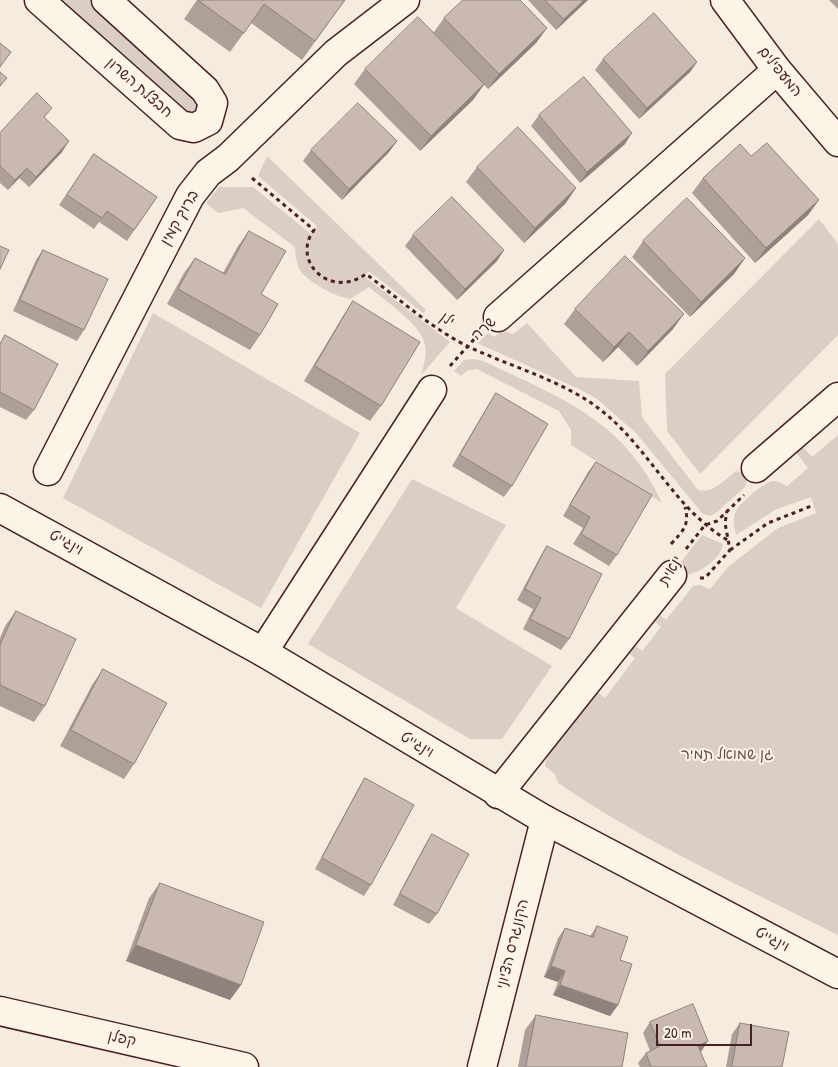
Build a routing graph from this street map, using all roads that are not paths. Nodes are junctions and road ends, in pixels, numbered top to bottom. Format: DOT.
graph roads {
  1 [pos="39,0"];
  2 [pos="106,0"];
  3 [pos="405,0"];
  4 [pos="725,0"];
  5 [pos="778,70"];
  6 [pos="838,142"];
  7 [pos="498,317"];
  8 [pos="432,390"];
  9 [pos="838,397"];
  10 [pos="756,468"];
  11 [pos="48,471"];
  12 [pos="0,508"];
  13 [pos="673,569"];
  14 [pos="263,652"];
  15 [pos="498,794"];
  16 [pos="545,820"];
  17 [pos="838,974"];
  18 [pos="0,1011"];
  19 [pos="244,1067"];
  20 [pos="482,1067"];
  1 -- 2 [label="street, חבצלת השרון"];
  3 -- 11 [label="street, ברוך קמין"];
  4 -- 5 [label="street, המעפילים"];
  5 -- 6 [label="street, המעפילים"];
  5 -- 7 [label="street, שרה"];
  8 -- 14 [label="street"];
  9 -- 10 [label="street"];
  12 -- 14 [label="street, וינגייט"];
  13 -- 15 [label="street, ינאית"];
  14 -- 15 [label="street, וינגייט"];
  15 -- 16 [label="street, וינגייט"];
  16 -- 17 [label="street, וינגייט"];
  16 -- 20 [label="street, הקונגרס הציוני"];
  18 -- 19 [label="street, קפלן"];
}
